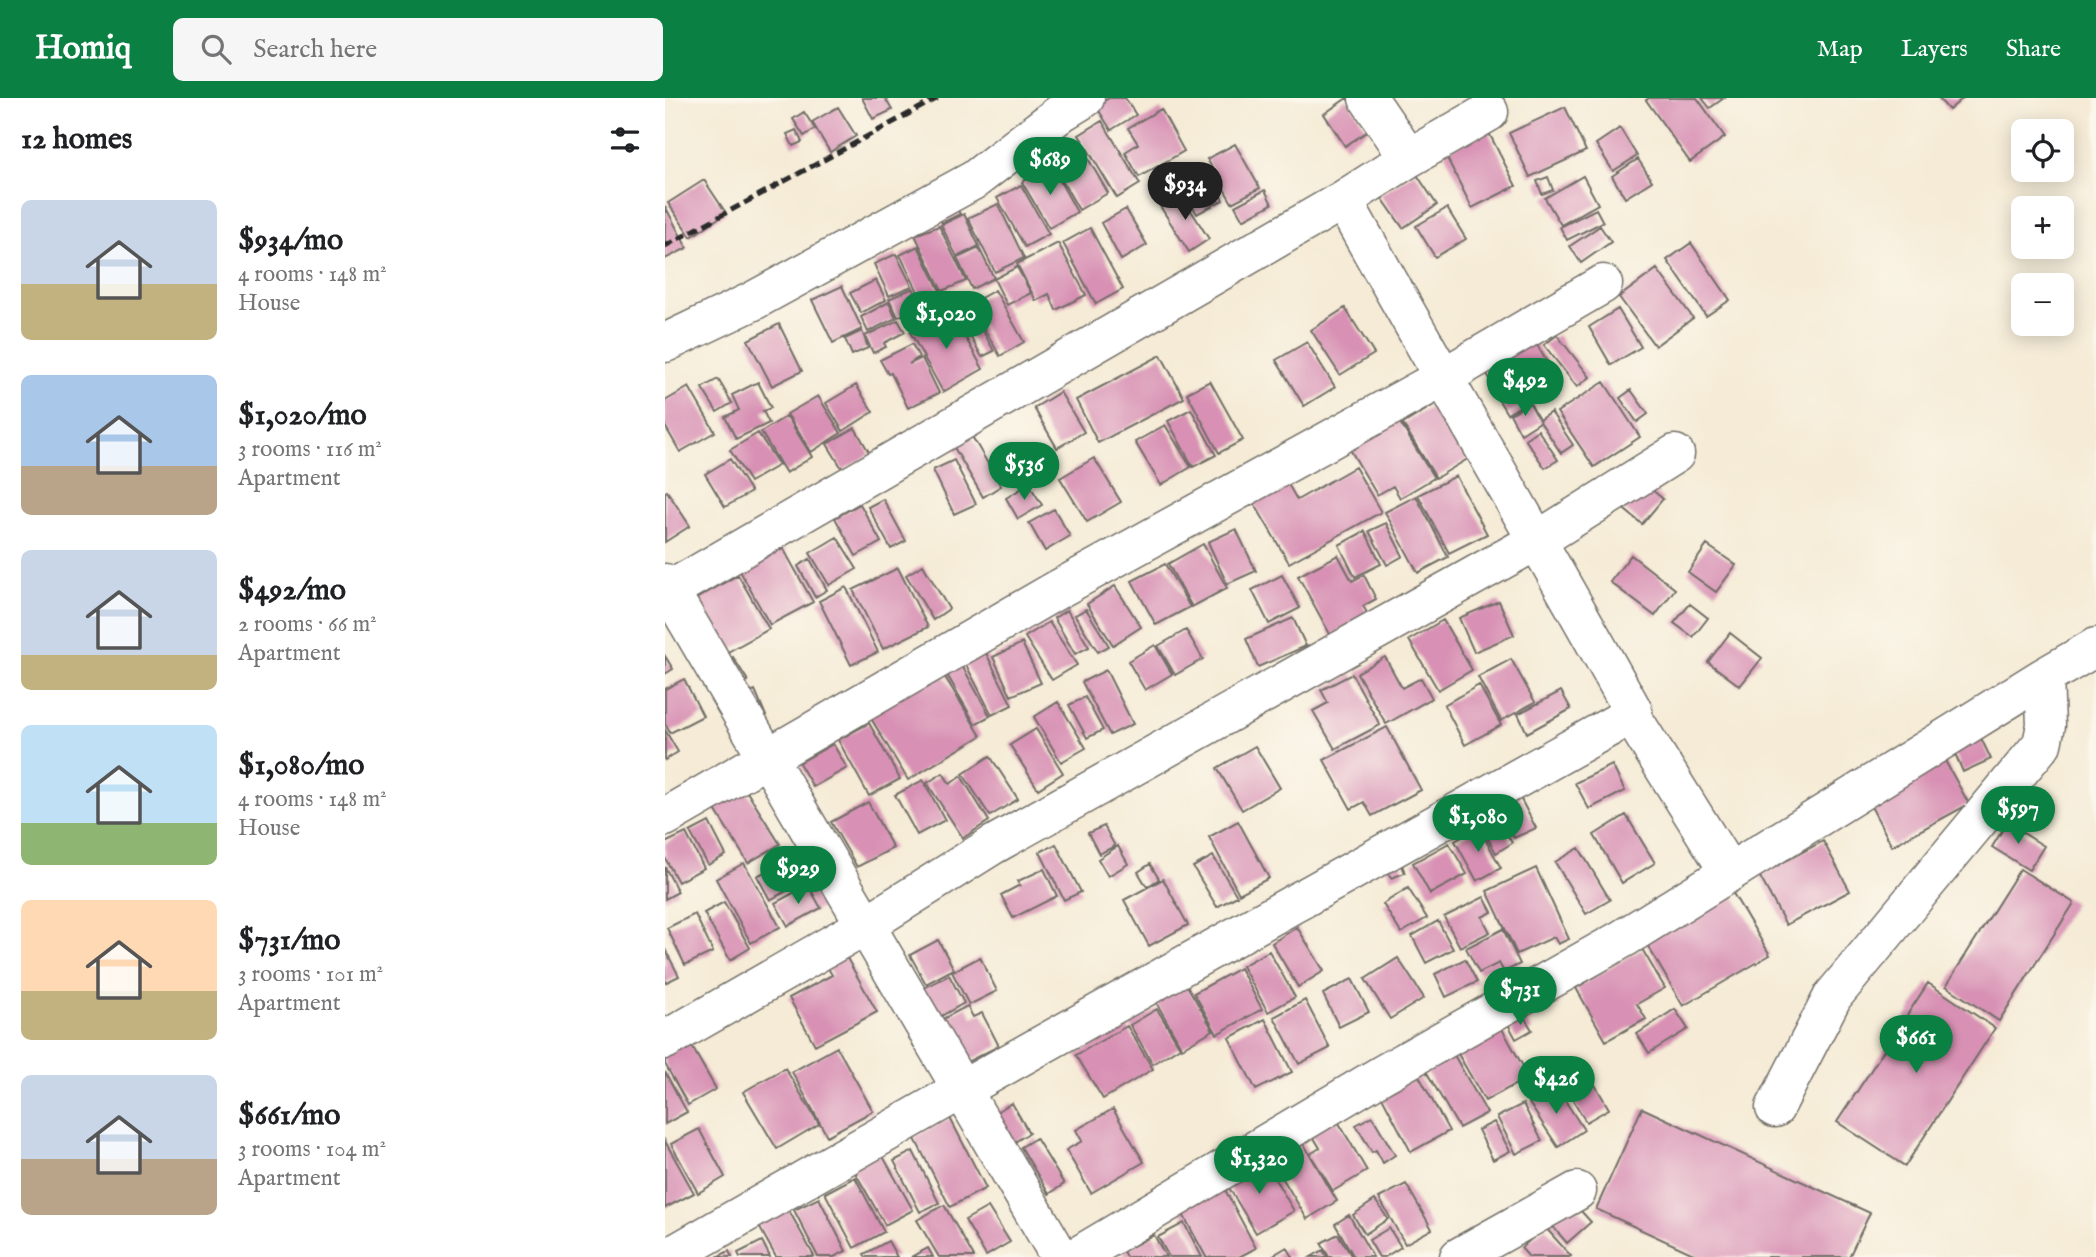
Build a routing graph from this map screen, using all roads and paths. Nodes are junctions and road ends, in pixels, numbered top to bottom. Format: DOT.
graph roads {
  1 [pos="1085,98"];
  2 [pos="1369,98"];
  3 [pos="1489,111"];
  4 [pos="1409,158"];
  5 [pos="1343,200"];
  6 [pos="1603,284"];
  7 [pos="665,344"];
  8 [pos="1442,378"];
  9 [pos="1675,454"];
  10 [pos="1538,540"];
  11 [pos="667,589"];
  12 [pos="2096,647"];
  13 [pos="2045,677"];
  14 [pos="1631,715"];
  15 [pos="767,759"];
  16 [pos="665,817"];
  17 [pos="1729,872"];
  18 [pos="864,926"];
  19 [pos="665,1040"];
  20 [pos="963,1089"];
  21 [pos="1775,1108"];
  22 [pos="1577,1191"];
  23 [pos="669,1257"];
  24 [pos="1060,1257"];
  25 [pos="1076,1257"];
  26 [pos="1459,1257"];
  1 -- 7 [label="street"];
  2 -- 4 [label="street"];
  3 -- 4 [label="street"];
  4 -- 5 [label="street"];
  5 -- 8 [label="street"];
  5 -- 11 [label="street"];
  6 -- 8 [label="street"];
  8 -- 10 [label="street"];
  8 -- 15 [label="street"];
  9 -- 10 [label="street"];
  10 -- 14 [label="street"];
  10 -- 18 [label="street"];
  11 -- 15 [label="street"];
  12 -- 13 [label="street"];
  13 -- 17 [label="street"];
  13 -- 21 [label="street"];
  14 -- 17 [label="street"];
  14 -- 20 [label="street"];
  15 -- 16 [label="street"];
  15 -- 18 [label="street"];
  17 -- 25 [label="street"];
  18 -- 19 [label="street"];
  18 -- 20 [label="street"];
  20 -- 23 [label="street"];
  20 -- 24 [label="street"];
  22 -- 26 [label="street"];
}
